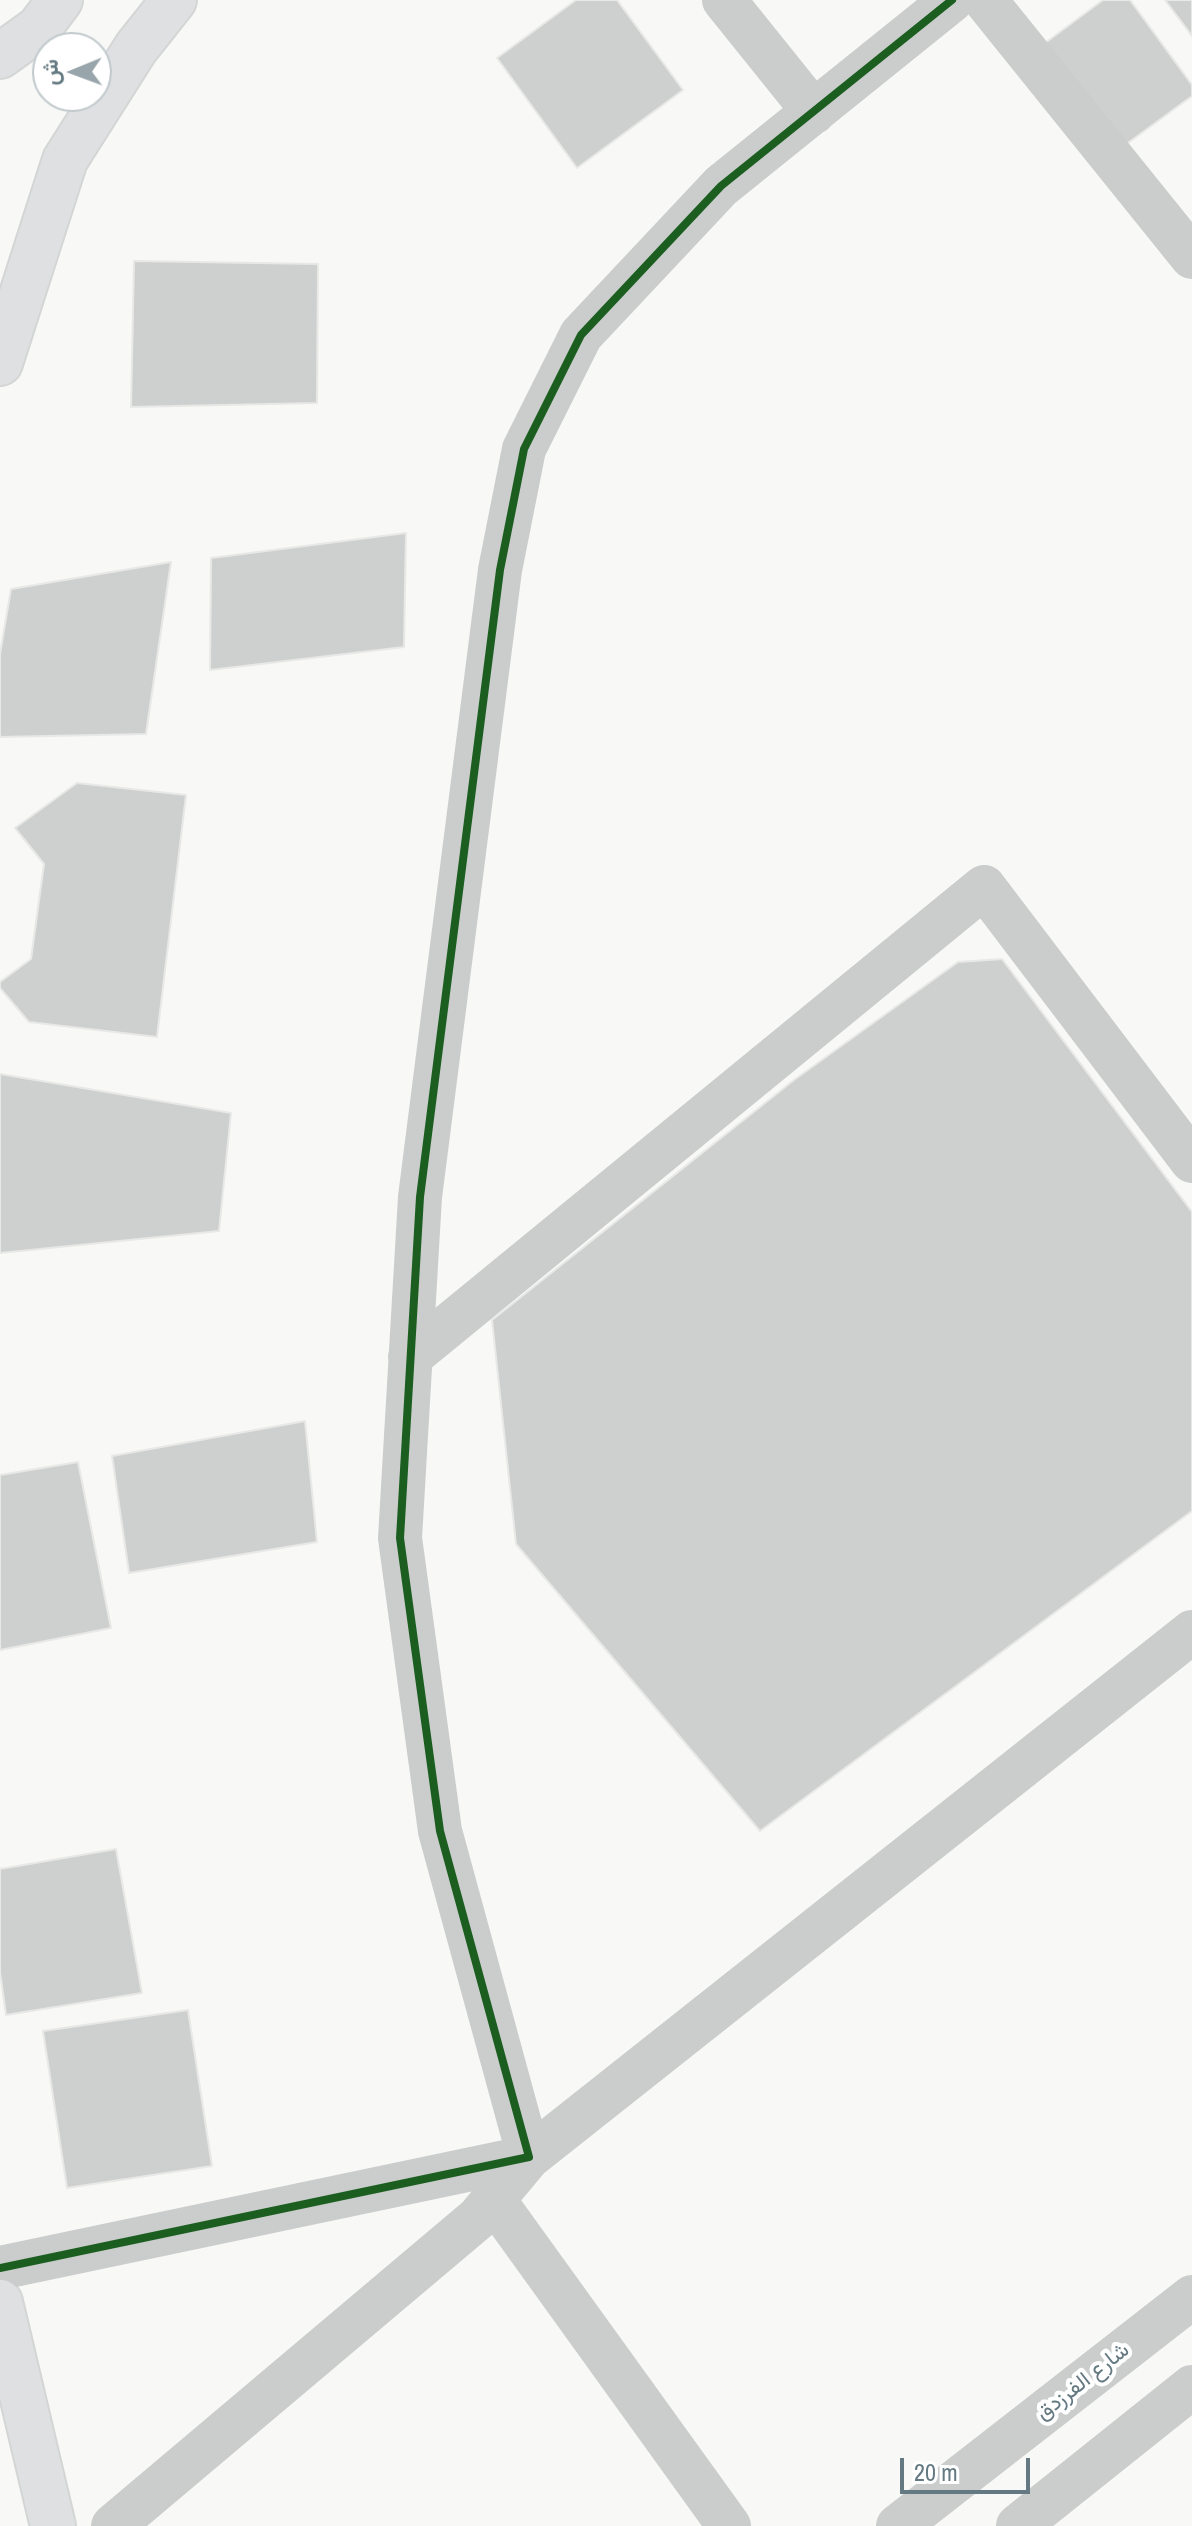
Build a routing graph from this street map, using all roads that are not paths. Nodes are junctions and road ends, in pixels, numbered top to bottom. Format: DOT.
graph roads {
  1 [pos="60,0"];
  2 [pos="174,0"];
  3 [pos="724,0"];
  4 [pos="952,0"];
  5 [pos="985,0"];
  6 [pos="0,56"];
  7 [pos="814,112"];
  8 [pos="1192,257"];
  9 [pos="0,363"];
  10 [pos="1192,1161"];
  11 [pos="410,1357"];
  12 [pos="1192,1632"];
  13 [pos="529,2157"];
  14 [pos="494,2200"];
  15 [pos="0,2268"];
  16 [pos="1192,2297"];
  17 [pos="0,2302"];
  18 [pos="1192,2387"];
  19 [pos="1028,2523"];
  20 [pos="53,2526"];
  21 [pos="113,2526"];
  22 [pos="729,2526"];
  23 [pos="898,2526"];
  1 -- 6 [label="main road"];
  2 -- 9 [label="main road"];
  3 -- 7 [label="street"];
  4 -- 7 [label="street"];
  5 -- 8 [label="street"];
  7 -- 11 [label="street"];
  10 -- 11 [label="street"];
  11 -- 13 [label="street"];
  12 -- 13 [label="street"];
  13 -- 14 [label="street"];
  13 -- 15 [label="street"];
  14 -- 21 [label="street"];
  14 -- 22 [label="street"];
  16 -- 23 [label="street, شارع الفرزدق"];
  17 -- 20 [label="main road"];
  18 -- 19 [label="street"];
}
